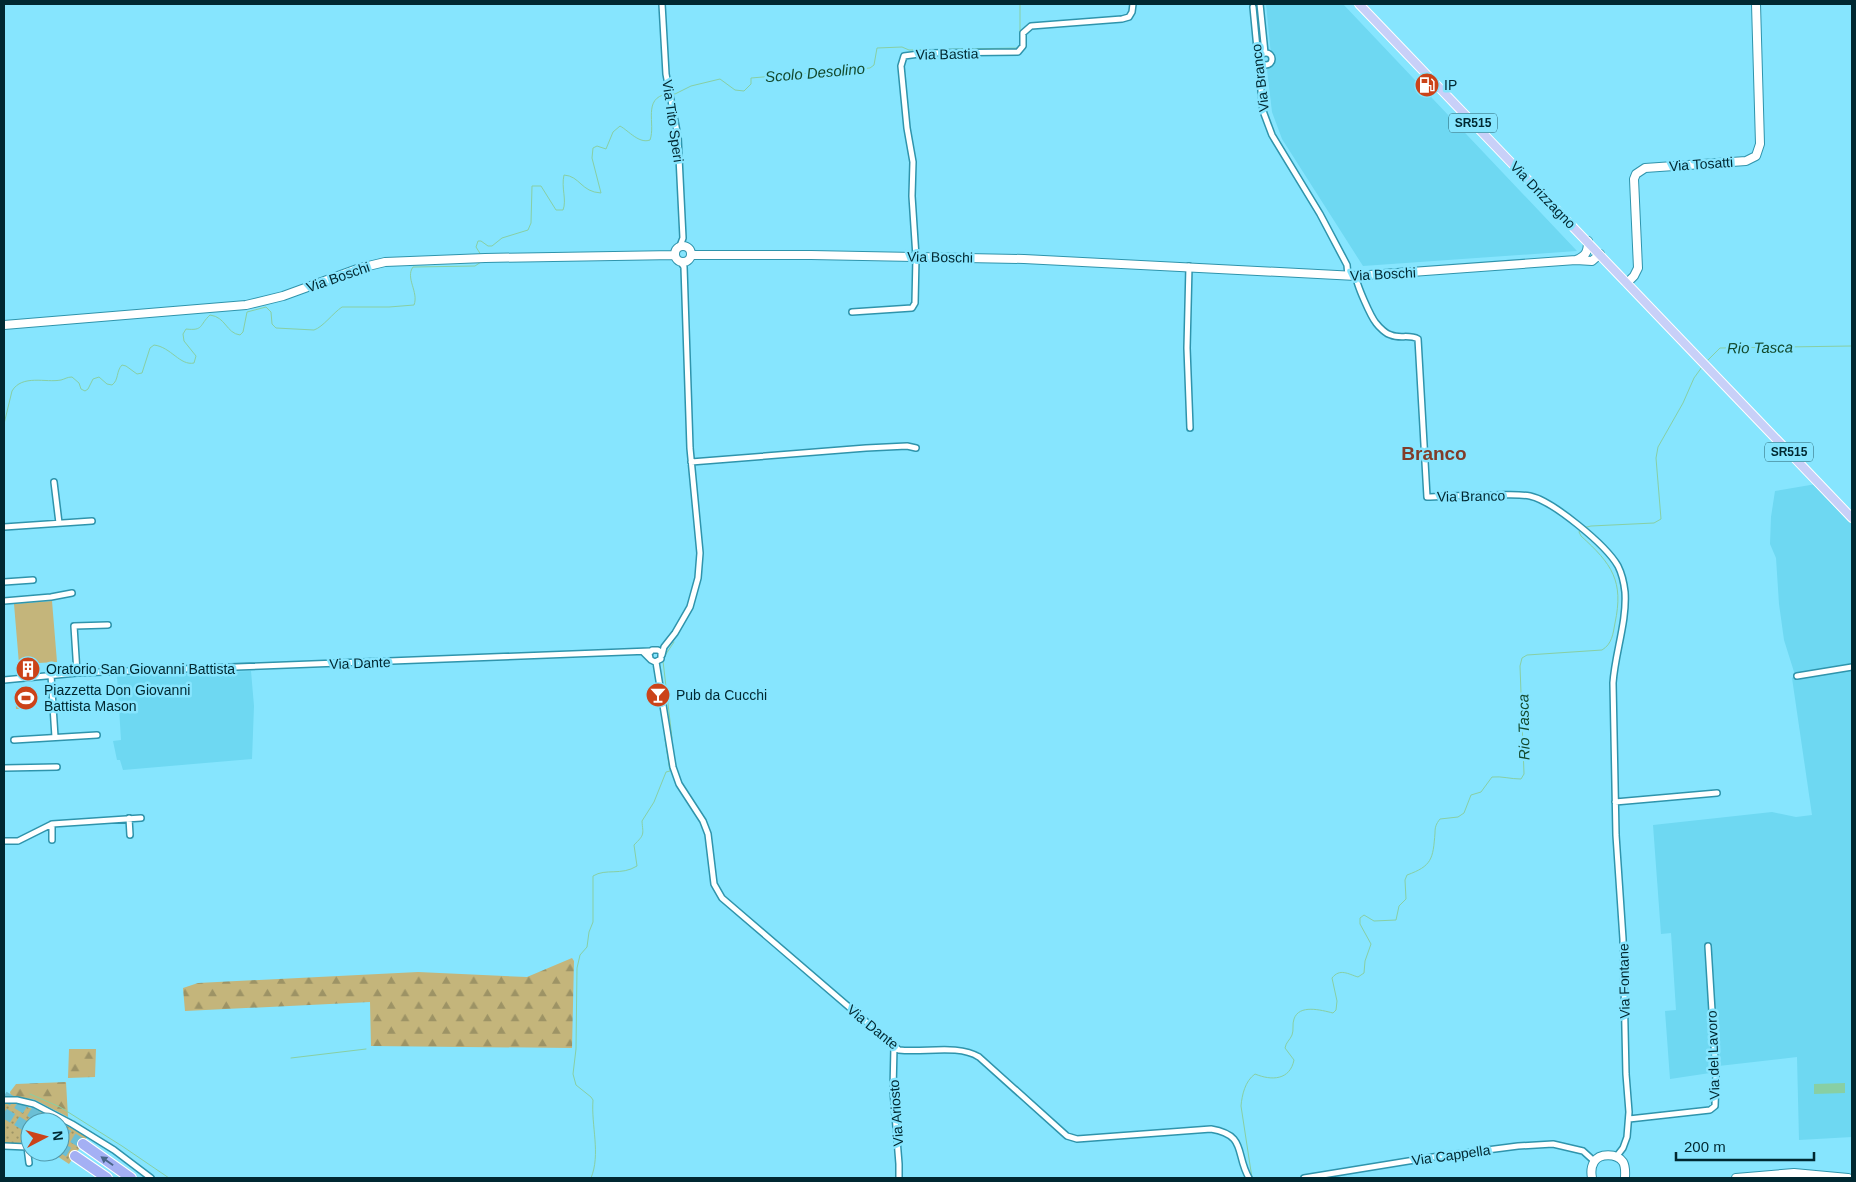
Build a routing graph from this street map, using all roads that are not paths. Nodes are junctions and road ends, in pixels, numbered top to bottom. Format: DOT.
graph roads {
  1 [pos="662,4"];
  2 [pos="1133,4"];
  3 [pos="1260,4"];
  4 [pos="1359,4"];
  5 [pos="1756,4"];
  6 [pos="1253,7"];
  7 [pos="1265,53"];
  8 [pos="1588,241"];
  9 [pos="683,244"];
  10 [pos="1600,254"];
  11 [pos="916,257"];
  12 [pos="1580,258"];
  13 [pos="684,260"];
  14 [pos="1592,261"];
  15 [pos="1189,266"];
  16 [pos="1612,267"];
  17 [pos="1352,276"];
  18 [pos="1627,283"];
  19 [pos="852,312"];
  20 [pos="4,325"];
  21 [pos="1190,428"];
  22 [pos="916,448"];
  23 [pos="691,462"];
  24 [pos="54,482"];
  25 [pos="1852,518"];
  26 [pos="92,521"];
  27 [pos="59,523"];
  28 [pos="4,528"];
  29 [pos="33,580"];
  30 [pos="4,582"];
  31 [pos="72,593"];
  32 [pos="4,601"];
  33 [pos="108,625"];
  34 [pos="664,647"];
  35 [pos="653,650"];
  36 [pos="643,652"];
  37 [pos="662,655"];
  38 [pos="650,658"];
  39 [pos="1615,661"];
  40 [pos="656,662"];
  41 [pos="1852,668"];
  42 [pos="78,674"];
  43 [pos="51,675"];
  44 [pos="1797,676"];
  45 [pos="4,680"];
  46 [pos="97,734"];
  47 [pos="55,737"];
  48 [pos="14,740"];
  49 [pos="4,768"];
  50 [pos="57,768"];
  51 [pos="1717,793"];
  52 [pos="1615,802"];
  53 [pos="129,818"];
  54 [pos="141,818"];
  55 [pos="52,824"];
  56 [pos="130,835"];
  57 [pos="52,840"];
  58 [pos="4,841"];
  59 [pos="1708,946"];
  60 [pos="894,1047"];
  61 [pos="4,1100"];
  62 [pos="1629,1119"];
  63 [pos="83,1144"];
  64 [pos="4,1146"];
  65 [pos="75,1156"];
  66 [pos="1616,1156"];
  67 [pos="1594,1161"];
  68 [pos="29,1163"];
  69 [pos="1248,1177"];
  70 [pos="107,1178"];
  71 [pos="131,1178"];
  72 [pos="151,1178"];
  73 [pos="899,1178"];
  74 [pos="1304,1178"];
  75 [pos="1592,1178"];
  76 [pos="1625,1178"];
  77 [pos="1736,1178"];
  78 [pos="1848,1178"];
  1 -- 9 [label="street, Via Tito Speri"];
  2 -- 11 [label="street, Via Bastia"];
  3 -- 7 [label="street"];
  4 -- 8 [label="main road, Via Drizzagno / SR515"];
  5 -- 18 [label="street, Via Tosatti"];
  6 -- 17 [label="street, Via Branco"];
  8 -- 10 [label="main road, Via Drizzagno / SR515"];
  8 -- 12 [label="street"];
  9 -- 13 [label="street"];
  9 -- 13 [label="street"];
  10 -- 12 [label="street, Via Boschi"];
  10 -- 14 [label="street"];
  10 -- 16 [label="main road, Via Drizzagno / SR515"];
  11 -- 13 [label="street, Via Boschi"];
  11 -- 15 [label="street, Via Boschi"];
  11 -- 19 [label="street"];
  12 -- 14 [label="street, Via Boschi"];
  12 -- 17 [label="street, Via Boschi"];
  13 -- 20 [label="street, Via Boschi"];
  13 -- 23 [label="street"];
  14 -- 16 [label="street, Via Boschi"];
  15 -- 17 [label="street, Via Boschi"];
  15 -- 21 [label="street"];
  16 -- 18 [label="main road, Via Drizzagno / SR515"];
  17 -- 39 [label="street, Via Branco"];
  18 -- 25 [label="main road, Via Drizzagno / SR515"];
  22 -- 23 [label="street"];
  23 -- 34 [label="street"];
  24 -- 27 [label="street"];
  26 -- 27 [label="street"];
  27 -- 28 [label="street"];
  29 -- 30 [label="street"];
  31 -- 32 [label="street"];
  33 -- 42 [label="street"];
  34 -- 35 [label="street"];
  34 -- 37 [label="street"];
  35 -- 36 [label="street, Via Dante"];
  35 -- 37 [label="street"];
  35 -- 38 [label="street"];
  36 -- 38 [label="street"];
  36 -- 42 [label="street, Via Dante"];
  37 -- 40 [label="street"];
  38 -- 40 [label="street"];
  39 -- 52 [label="street, Via Fontane"];
  40 -- 60 [label="street, Via Dante"];
  41 -- 44 [label="street"];
  42 -- 43 [label="street, Via Dante"];
  43 -- 45 [label="street, Via Dante"];
  43 -- 47 [label="street"];
  46 -- 47 [label="street"];
  47 -- 48 [label="street"];
  49 -- 50 [label="street"];
  51 -- 52 [label="street"];
  52 -- 62 [label="street, Via Fontane"];
  53 -- 54 [label="street"];
  53 -- 55 [label="street"];
  53 -- 56 [label="street"];
  55 -- 57 [label="street"];
  55 -- 58 [label="street"];
  59 -- 62 [label="street, Via del Lavoro"];
  60 -- 69 [label="street, Via Dante"];
  60 -- 73 [label="street, Via Ariosto"];
  61 -- 72 [label="street"];
  62 -- 66 [label="street, Via Fontane"];
  71 -- 63 [label="highway, one-way"];
  64 -- 68 [label="street"];
  65 -- 70 [label="highway"];
  66 -- 67 [label="street"];
  66 -- 76 [label="street"];
  67 -- 74 [label="street, Via Cappella"];
  67 -- 75 [label="street"];
  77 -- 78 [label="street"];
}
